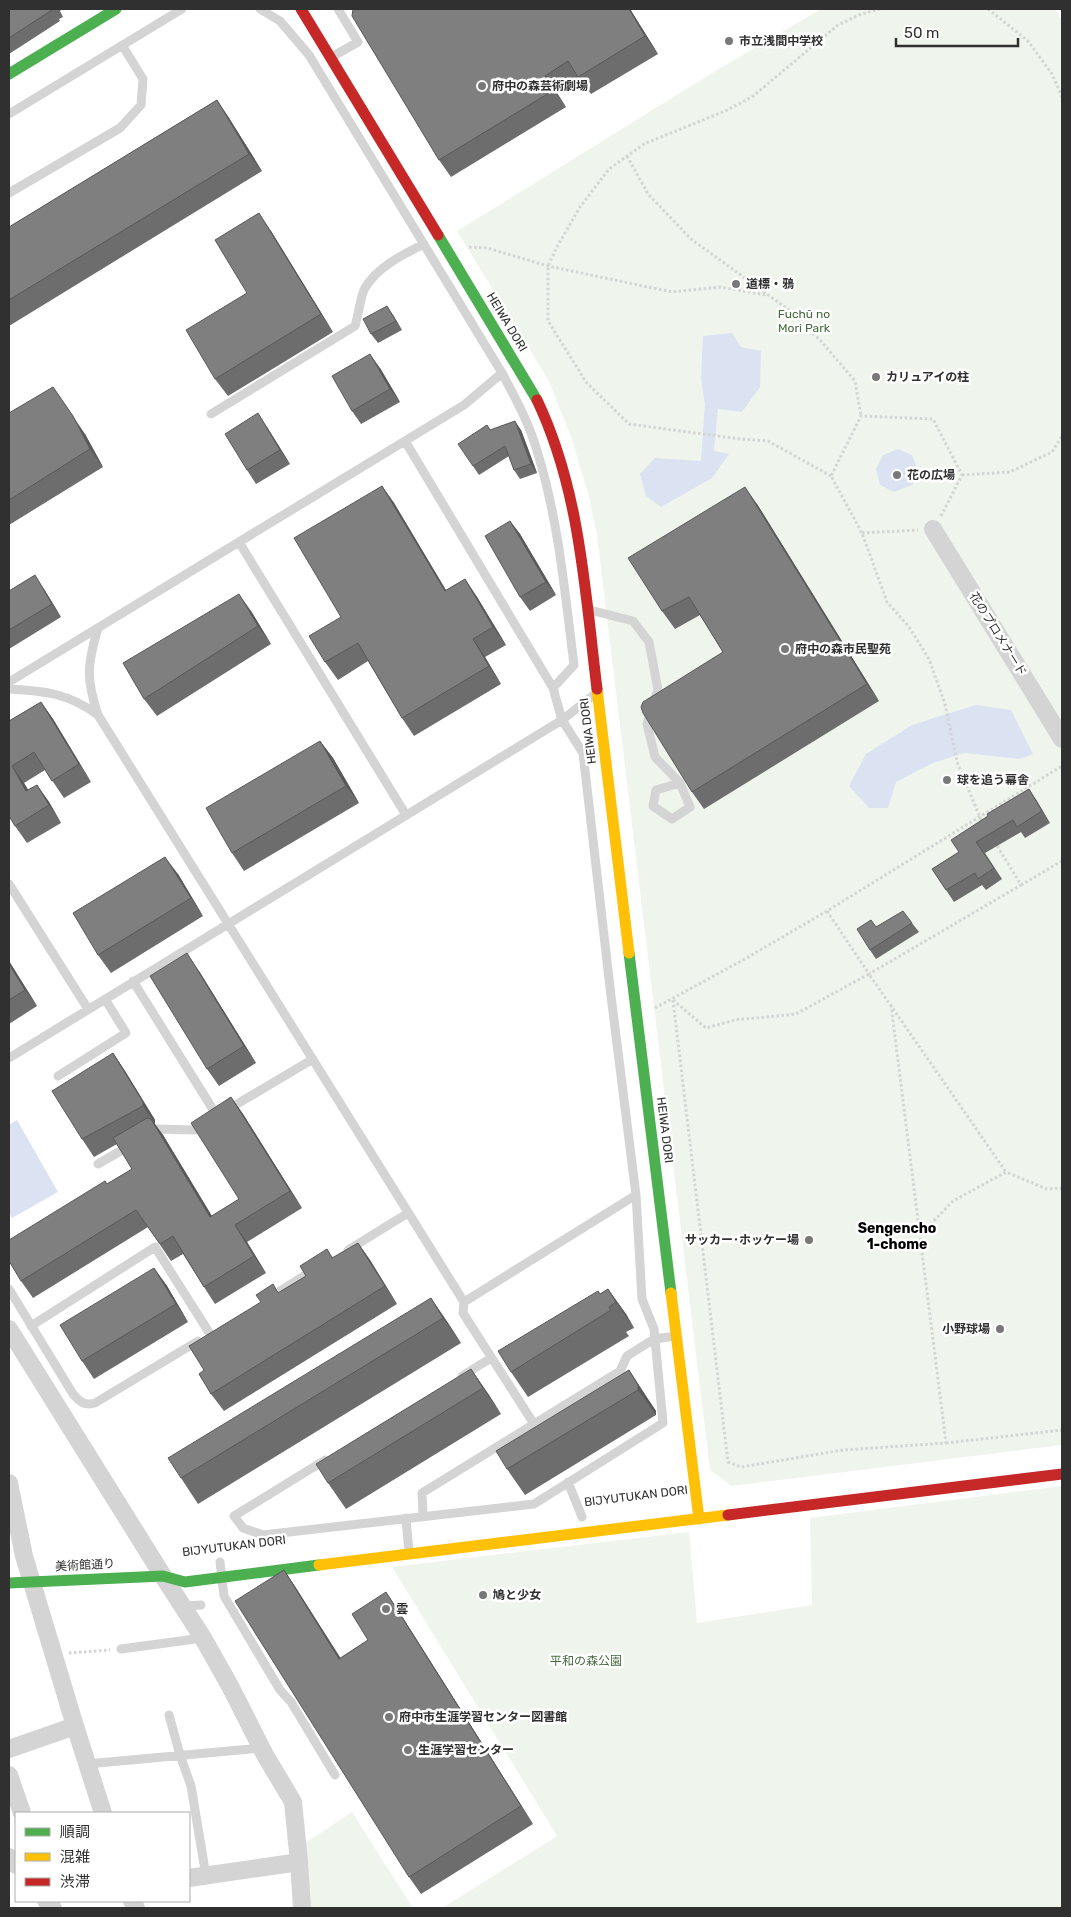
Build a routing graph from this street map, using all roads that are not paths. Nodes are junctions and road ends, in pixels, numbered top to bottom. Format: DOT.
graph roads {
  1 [pos="116,9"];
  2 [pos="182,9"];
  3 [pos="260,9"];
  4 [pos="301,9"];
  5 [pos="338,9"];
  6 [pos="100,13"];
  7 [pos="122,45"];
  8 [pos="330,58"];
  9 [pos="9,74"];
  10 [pos="9,114"];
  11 [pos="9,193"];
  12 [pos="424,244"];
  13 [pos="502,373"];
  14 [pos="211,414"];
  15 [pos="405,441"];
  16 [pos="934,529"];
  17 [pos="239,542"];
  18 [pos="587,610"];
  19 [pos="98,628"];
  20 [pos="9,682"];
  21 [pos="552,688"];
  22 [pos="9,689"];
  23 [pos="597,692"];
  24 [pos="98,715"];
  25 [pos="562,720"];
  26 [pos="1062,739"];
  27 [pos="680,783"];
  28 [pos="406,815"];
  29 [pos="9,886"];
  30 [pos="228,923"];
  31 [pos="134,981"];
  32 [pos="105,998"];
  33 [pos="88,1009"];
  34 [pos="9,1058"];
  35 [pos="313,1059"];
  36 [pos="58,1076"];
  37 [pos="217,1116"];
  38 [pos="98,1164"];
  39 [pos="636,1196"];
  40 [pos="408,1213"];
  41 [pos="342,1253"];
  42 [pos="326,1263"];
  43 [pos="9,1289"];
  44 [pos="464,1302"];
  45 [pos="259,1304"];
  46 [pos="31,1326"];
  47 [pos="9,1330"];
  48 [pos="677,1336"];
  49 [pos="654,1339"];
  50 [pos="491,1358"];
  51 [pos="450,1383"];
  52 [pos="534,1424"];
  53 [pos="334,1455"];
  54 [pos="1062,1474"];
  55 [pos="568,1482"];
  56 [pos="9,1483"];
  57 [pos="423,1516"];
  58 [pos="582,1517"];
  59 [pos="406,1518"];
  60 [pos="699,1519"];
  61 [pos="409,1555"];
  62 [pos="220,1562"];
  63 [pos="170,1571"];
  64 [pos="222,1578"];
  65 [pos="31,1581"];
  66 [pos="9,1583"];
  67 [pos="203,1638"];
  68 [pos="121,1649"];
  69 [pos="169,1715"];
  70 [pos="75,1726"];
  71 [pos="262,1748"];
  72 [pos="9,1749"];
  73 [pos="180,1755"];
  74 [pos="87,1764"];
  75 [pos="335,1774"];
  76 [pos="9,1775"];
  77 [pos="22,1812"];
  78 [pos="103,1812"];
  79 [pos="300,1862"];
  80 [pos="197,1877"];
  81 [pos="302,1908"];
  1 -- 6 [label="street"];
  2 -- 7 [label="lane"];
  3 -- 12 [label="lane"];
  4 -- 8 [label="street, HEIWA DORI"];
  5 -- 8 [label="lane"];
  6 -- 9 [label="street"];
  7 -- 10 [label="lane"];
  7 -- 11 [label="lane"];
  8 -- 18 [label="street, HEIWA DORI"];
  12 -- 13 [label="lane"];
  12 -- 14 [label="lane"];
  13 -- 15 [label="lane"];
  13 -- 21 [label="lane"];
  15 -- 17 [label="lane"];
  15 -- 21 [label="lane"];
  16 -- 26 [label="street, 花のプロメナード"];
  17 -- 19 [label="lane"];
  17 -- 28 [label="lane"];
  18 -- 23 [label="street, HEIWA DORI"];
  18 -- 27 [label="lane"];
  19 -- 20 [label="lane"];
  19 -- 24 [label="lane"];
  21 -- 25 [label="lane"];
  22 -- 24 [label="lane"];
  23 -- 25 [label="lane"];
  23 -- 48 [label="street, HEIWA DORI"];
  24 -- 30 [label="lane"];
  25 -- 28 [label="lane"];
  25 -- 39 [label="lane"];
  27 -- 27 [label="lane"];
  28 -- 30 [label="lane"];
  29 -- 33 [label="lane"];
  30 -- 31 [label="lane"];
  30 -- 35 [label="lane"];
  31 -- 32 [label="lane"];
  31 -- 37 [label="lane"];
  32 -- 33 [label="lane"];
  32 -- 36 [label="lane"];
  33 -- 34 [label="lane"];
  35 -- 37 [label="lane"];
  35 -- 40 [label="lane"];
  37 -- 38 [label="lane"];
  39 -- 44 [label="lane"];
  39 -- 49 [label="lane"];
  40 -- 41 [label="lane"];
  40 -- 44 [label="lane"];
  42 -- 45 [label="lane"];
  43 -- 46 [label="lane"];
  44 -- 50 [label="lane"];
  46 -- 46 [label="lane"];
  47 -- 63 [label="street"];
  48 -- 49 [label="lane"];
  48 -- 60 [label="street, HEIWA DORI"];
  49 -- 52 [label="lane"];
  49 -- 55 [label="lane"];
  50 -- 51 [label="lane"];
  50 -- 52 [label="lane"];
  52 -- 57 [label="lane"];
  53 -- 59 [label="lane"];
  54 -- 60 [label="street"];
  55 -- 57 [label="lane"];
  55 -- 58 [label="lane"];
  56 -- 65 [label="street"];
  57 -- 59 [label="lane"];
  59 -- 61 [label="lane"];
  60 -- 61 [label="street"];
  61 -- 64 [label="street"];
  62 -- 64 [label="lane"];
  63 -- 64 [label="street"];
  63 -- 65 [label="street, 美術館通り"];
  63 -- 67 [label="street"];
  64 -- 75 [label="lane"];
  65 -- 66 [label="street, 美術館通り"];
  65 -- 70 [label="street"];
  67 -- 68 [label="lane"];
  67 -- 71 [label="street"];
  69 -- 73 [label="lane"];
  70 -- 72 [label="street"];
  70 -- 74 [label="street"];
  71 -- 73 [label="lane"];
  71 -- 79 [label="street"];
  73 -- 74 [label="lane"];
  73 -- 80 [label="lane"];
  74 -- 78 [label="street"];
  76 -- 77 [label="street"];
  79 -- 80 [label="street"];
  79 -- 81 [label="street"];
}
